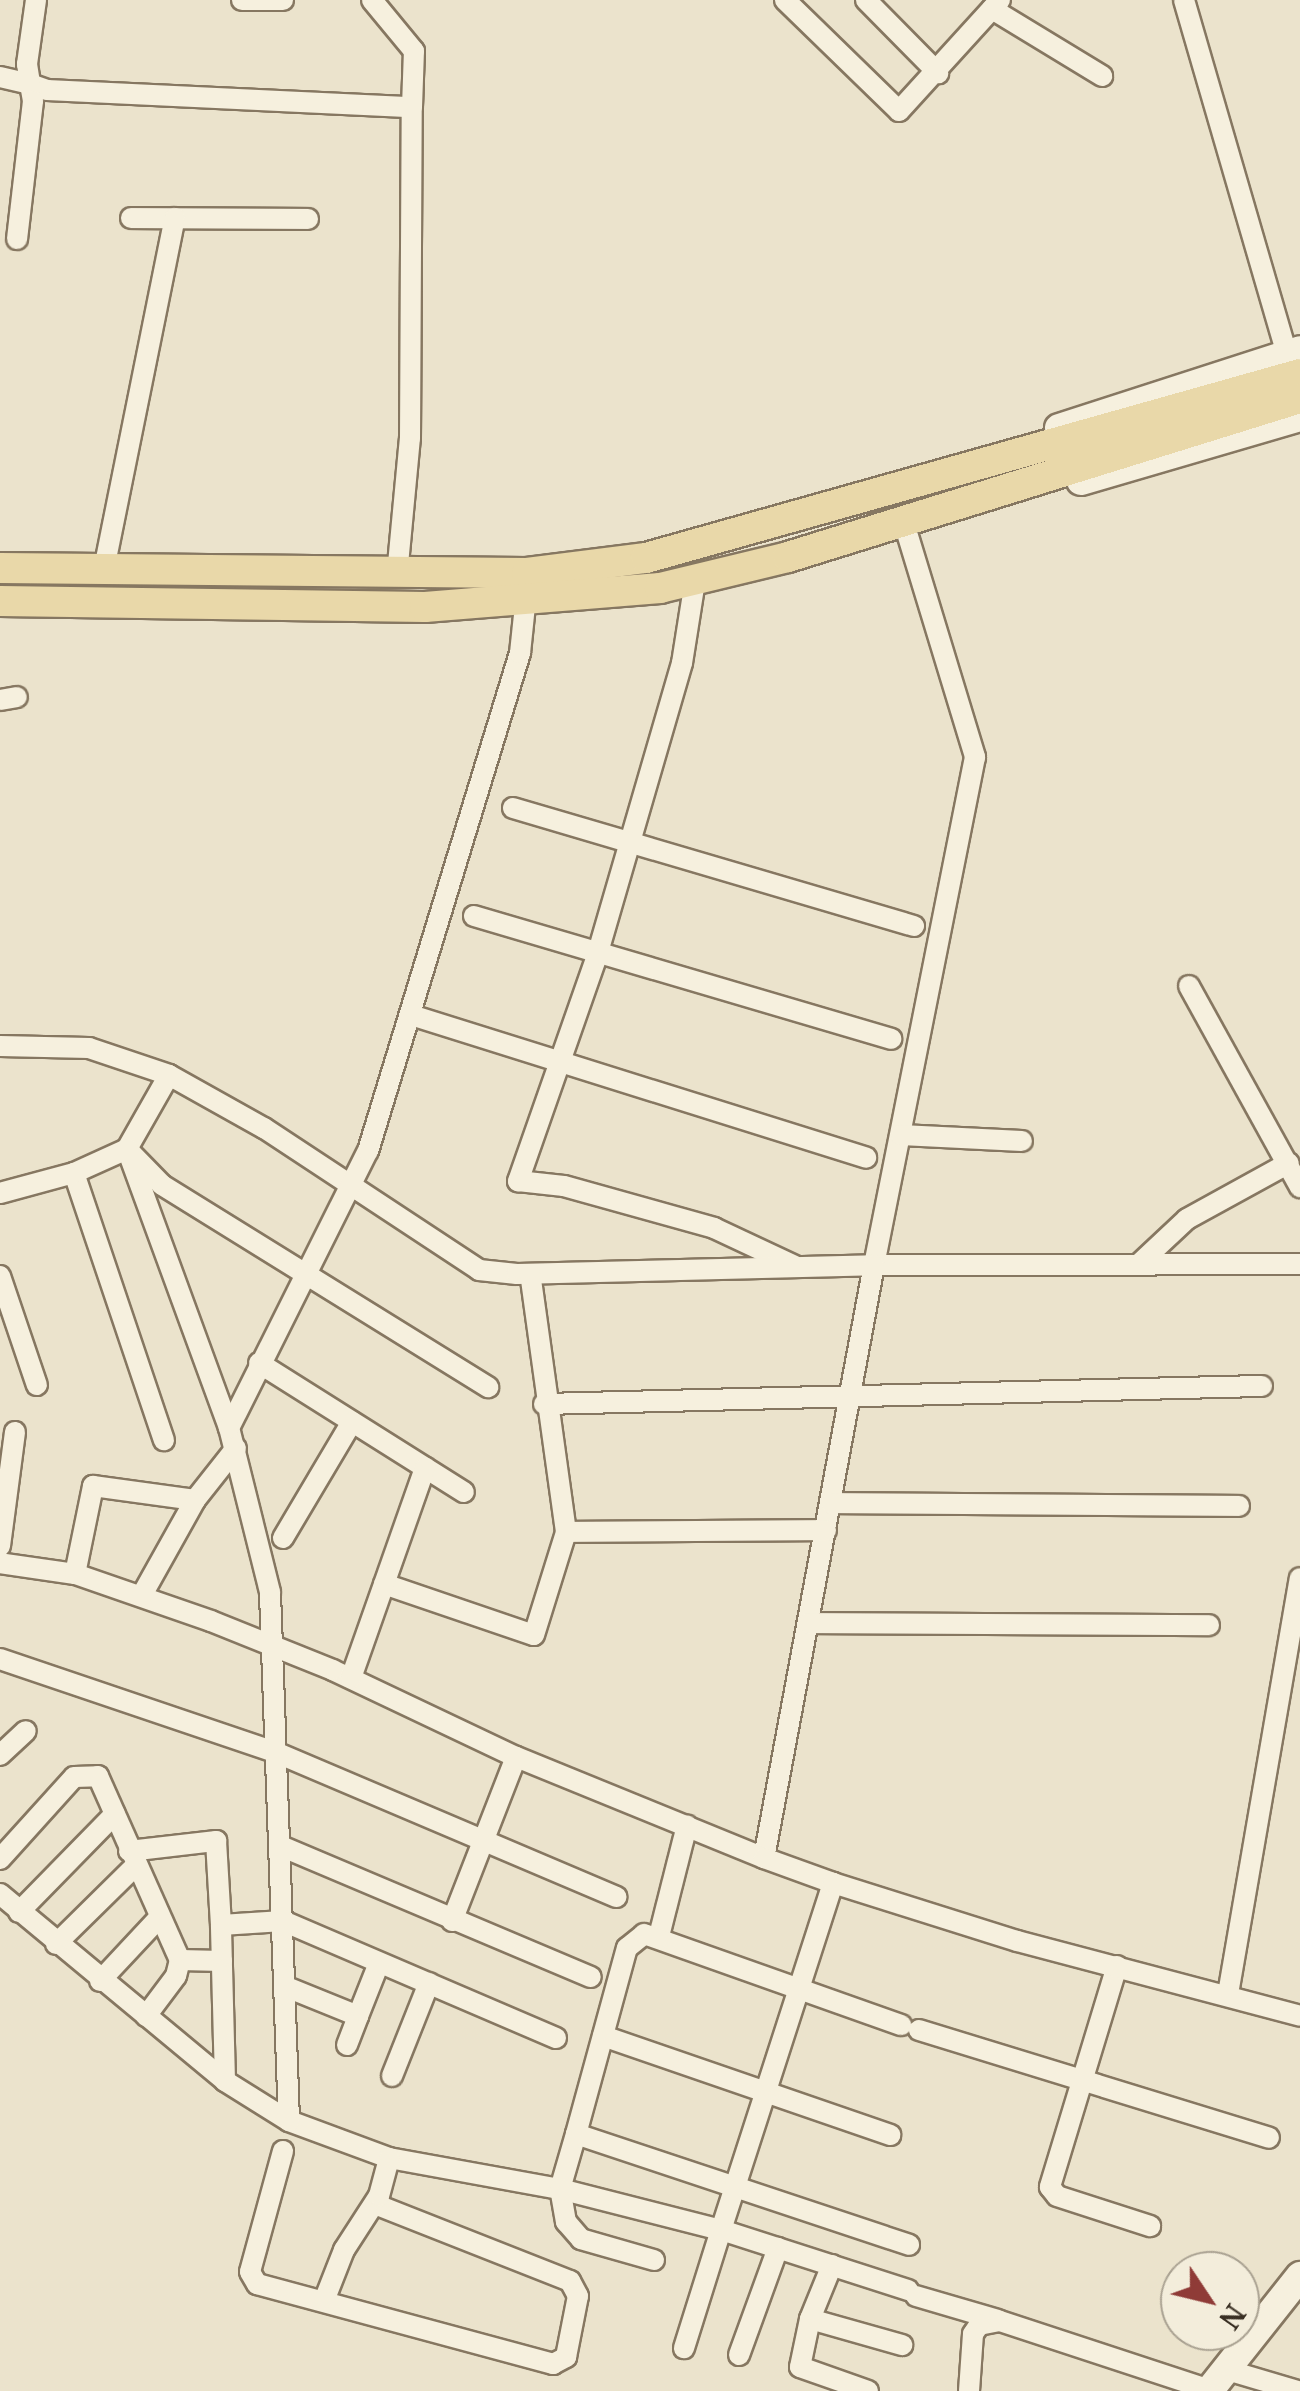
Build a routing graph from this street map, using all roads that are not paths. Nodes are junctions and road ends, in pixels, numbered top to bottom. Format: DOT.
graph roads {
  1 [pos="36,0"];
  2 [pos="242,0"];
  3 [pos="283,0"];
  4 [pos="372,0"];
  5 [pos="785,0"];
  6 [pos="866,0"];
  7 [pos="1184,0"];
  8 [pos="996,4"];
  9 [pos="938,73"];
  10 [pos="1102,76"];
  11 [pos="0,77"];
  12 [pos="30,84"];
  13 [pos="412,108"];
  14 [pos="131,218"];
  15 [pos="175,218"];
  16 [pos="308,219"];
  17 [pos="17,239"];
  18 [pos="1296,359"];
  19 [pos="1300,398"];
  20 [pos="1300,417"];
  21 [pos="1106,444"];
  22 [pos="1025,452"];
  23 [pos="1040,482"];
  24 [pos="904,522"];
  25 [pos="0,568"];
  26 [pos="104,568"];
  27 [pos="397,575"];
  28 [pos="695,581"];
  29 [pos="527,588"];
  30 [pos="0,601"];
  31 [pos="513,808"];
  32 [pos="630,841"];
  33 [pos="474,916"];
  34 [pos="914,926"];
  35 [pos="598,953"];
  36 [pos="1189,986"];
  37 [pos="412,1015"];
  38 [pos="890,1039"];
  39 [pos="0,1046"];
  40 [pos="560,1065"];
  41 [pos="169,1075"];
  42 [pos="902,1135"];
  43 [pos="1022,1142"];
  44 [pos="128,1149"];
  45 [pos="866,1158"];
  46 [pos="1289,1163"];
  47 [pos="74,1173"];
  48 [pos="356,1186"];
  49 [pos="1300,1187"];
  50 [pos="0,1193"];
  51 [pos="1140,1262"];
  52 [pos="1300,1264"];
  53 [pos="874,1265"];
  54 [pos="795,1266"];
  55 [pos="530,1274"];
  56 [pos="309,1275"];
  57 [pos="0,1276"];
  58 [pos="260,1364"];
  59 [pos="36,1385"];
  60 [pos="1262,1386"];
  61 [pos="488,1387"];
  62 [pos="852,1394"];
  63 [pos="544,1404"];
  64 [pos="352,1422"];
  65 [pos="15,1432"];
  66 [pos="232,1438"];
  67 [pos="164,1440"];
  68 [pos="425,1468"];
  69 [pos="464,1492"];
  70 [pos="195,1500"];
  71 [pos="831,1503"];
  72 [pos="1239,1506"];
  73 [pos="826,1530"];
  74 [pos="566,1532"];
  75 [pos="283,1538"];
  76 [pos="0,1546"];
  77 [pos="0,1563"];
  78 [pos="75,1574"];
  79 [pos="1300,1578"];
  80 [pos="384,1584"];
  81 [pos="142,1594"];
  82 [pos="1298,1602"];
  83 [pos="808,1623"];
  84 [pos="1209,1625"];
  85 [pos="272,1646"];
  86 [pos="0,1659"];
  87 [pos="351,1678"];
  88 [pos="1276,1720"];
  89 [pos="1300,1723"];
  90 [pos="26,1731"];
  91 [pos="275,1752"];
  92 [pos="0,1755"];
  93 [pos="516,1757"];
  94 [pos="115,1814"];
  95 [pos="687,1826"];
  96 [pos="482,1838"];
  97 [pos="283,1847"];
  98 [pos="764,1858"];
  99 [pos="0,1859"];
  100 [pos="132,1859"];
  101 [pos="834,1883"];
  102 [pos="0,1894"];
  103 [pos="616,1897"];
  104 [pos="20,1912"];
  105 [pos="159,1918"];
  106 [pos="283,1921"];
  107 [pos="452,1921"];
  108 [pos="221,1925"];
  109 [pos="659,1936"];
  110 [pos="56,1944"];
  111 [pos="180,1960"];
  112 [pos="222,1961"];
  113 [pos="380,1963"];
  114 [pos="1117,1966"];
  115 [pos="590,1977"];
  116 [pos="100,1981"];
  117 [pos="429,1983"];
  118 [pos="284,1986"];
  119 [pos="799,1986"];
  120 [pos="1228,1994"];
  121 [pos="146,2016"];
  122 [pos="358,2016"];
  123 [pos="1300,2016"];
  124 [pos="603,2036"];
  125 [pos="556,2038"];
  126 [pos="346,2046"];
  127 [pos="392,2076"];
  128 [pos="1081,2080"];
  129 [pos="224,2081"];
  130 [pos="765,2087"];
  131 [pos="289,2121"];
  132 [pos="576,2134"];
  133 [pos="890,2135"];
  134 [pos="1269,2138"];
  135 [pos="283,2150"];
  136 [pos="390,2158"];
  137 [pos="732,2184"];
  138 [pos="560,2188"];
  139 [pos="374,2204"];
  140 [pos="1150,2226"];
  141 [pos="721,2230"];
  142 [pos="909,2245"];
  143 [pos="778,2248"];
  144 [pos="654,2260"];
  145 [pos="832,2265"];
  146 [pos="1300,2276"];
  147 [pos="324,2301"];
  148 [pos="810,2319"];
  149 [pos="1000,2321"];
  150 [pos="902,2345"];
  151 [pos="684,2348"];
  152 [pos="739,2355"];
  153 [pos="1215,2384"];
  154 [pos="868,2391"];
  155 [pos="969,2391"];
  156 [pos="1298,2391"];
  1 -- 12 [label="street"];
  2 -- 3 [label="street"];
  4 -- 13 [label="street"];
  5 -- 9 [label="street"];
  6 -- 9 [label="street"];
  7 -- 18 [label="street"];
  8 -- 9 [label="street"];
  8 -- 10 [label="street"];
  11 -- 12 [label="street"];
  12 -- 13 [label="street"];
  12 -- 17 [label="street"];
  13 -- 27 [label="street"];
  14 -- 15 [label="street"];
  15 -- 16 [label="street"];
  15 -- 26 [label="street"];
  18 -- 21 [label="main road"];
  18 -- 22 [label="street"];
  19 -- 21 [label="main road"];
  20 -- 23 [label="street"];
  21 -- 22 [label="main road"];
  21 -- 23 [label="main road"];
  22 -- 29 [label="main road"];
  23 -- 24 [label="main road"];
  24 -- 28 [label="main road"];
  24 -- 42 [label="street"];
  25 -- 26 [label="main road"];
  26 -- 27 [label="main road"];
  27 -- 29 [label="main road"];
  28 -- 29 [label="main road"];
  28 -- 32 [label="street"];
  29 -- 30 [label="main road"];
  29 -- 37 [label="street"];
  31 -- 32 [label="street"];
  32 -- 34 [label="street"];
  32 -- 35 [label="street"];
  33 -- 35 [label="street"];
  35 -- 38 [label="street"];
  35 -- 40 [label="street"];
  36 -- 46 [label="street"];
  37 -- 40 [label="street"];
  37 -- 48 [label="street"];
  39 -- 41 [label="street"];
  40 -- 45 [label="street"];
  40 -- 54 [label="street"];
  41 -- 44 [label="street"];
  41 -- 48 [label="street"];
  42 -- 43 [label="street"];
  42 -- 53 [label="street"];
  44 -- 47 [label="street"];
  44 -- 56 [label="street"];
  44 -- 66 [label="street"];
  46 -- 49 [label="street"];
  46 -- 51 [label="street"];
  47 -- 50 [label="street"];
  47 -- 67 [label="street"];
  48 -- 55 [label="street"];
  48 -- 56 [label="street"];
  51 -- 52 [label="street"];
  51 -- 53 [label="street"];
  53 -- 54 [label="street"];
  53 -- 62 [label="street"];
  54 -- 55 [label="street"];
  55 -- 63 [label="street"];
  56 -- 58 [label="street"];
  56 -- 61 [label="street"];
  57 -- 59 [label="street"];
  58 -- 64 [label="street"];
  58 -- 66 [label="street"];
  60 -- 62 [label="street"];
  62 -- 63 [label="street"];
  62 -- 71 [label="street"];
  63 -- 74 [label="street"];
  64 -- 68 [label="street"];
  64 -- 75 [label="street"];
  65 -- 76 [label="street"];
  66 -- 70 [label="street"];
  66 -- 85 [label="street"];
  68 -- 69 [label="street"];
  68 -- 80 [label="street"];
  70 -- 78 [label="street"];
  70 -- 81 [label="street"];
  71 -- 72 [label="street"];
  71 -- 73 [label="street"];
  73 -- 74 [label="street"];
  73 -- 83 [label="street"];
  74 -- 80 [label="street"];
  77 -- 78 [label="street"];
  78 -- 81 [label="street"];
  79 -- 82 [label="street"];
  80 -- 87 [label="street"];
  81 -- 85 [label="street"];
  82 -- 88 [label="street"];
  83 -- 84 [label="street"];
  83 -- 98 [label="street"];
  85 -- 87 [label="street"];
  85 -- 91 [label="street"];
  86 -- 91 [label="street"];
  87 -- 93 [label="street"];
  88 -- 89 [label="street"];
  88 -- 120 [label="street"];
  90 -- 92 [label="street"];
  91 -- 96 [label="street"];
  91 -- 97 [label="street"];
  93 -- 95 [label="street"];
  93 -- 96 [label="street"];
  94 -- 99 [label="street"];
  94 -- 100 [label="street"];
  94 -- 104 [label="street"];
  95 -- 98 [label="street"];
  95 -- 109 [label="street"];
  96 -- 103 [label="street"];
  96 -- 107 [label="street"];
  97 -- 106 [label="street"];
  97 -- 107 [label="street"];
  98 -- 101 [label="street"];
  100 -- 105 [label="street"];
  100 -- 108 [label="street"];
  100 -- 110 [label="street"];
  101 -- 114 [label="street"];
  101 -- 119 [label="street"];
  102 -- 104 [label="street"];
  104 -- 110 [label="street"];
  105 -- 111 [label="street"];
  105 -- 116 [label="street"];
  106 -- 108 [label="street"];
  106 -- 113 [label="street"];
  106 -- 118 [label="street"];
  107 -- 115 [label="street"];
  108 -- 112 [label="street"];
  109 -- 119 [label="street"];
  109 -- 124 [label="street"];
  110 -- 116 [label="street"];
  111 -- 112 [label="street"];
  111 -- 121 [label="street"];
  112 -- 129 [label="street"];
  113 -- 117 [label="street"];
  113 -- 122 [label="street"];
  114 -- 120 [label="street"];
  114 -- 128 [label="street"];
  116 -- 121 [label="street"];
  117 -- 125 [label="street"];
  117 -- 127 [label="street"];
  118 -- 122 [label="street"];
  118 -- 131 [label="street"];
  119 -- 128 [label="street"];
  119 -- 130 [label="street"];
  120 -- 123 [label="street"];
  121 -- 129 [label="street"];
  122 -- 126 [label="street"];
  124 -- 130 [label="street"];
  124 -- 132 [label="street"];
  128 -- 134 [label="street"];
  128 -- 140 [label="street"];
  129 -- 131 [label="street"];
  130 -- 133 [label="street"];
  130 -- 137 [label="street"];
  131 -- 136 [label="street"];
  132 -- 137 [label="street"];
  132 -- 138 [label="street"];
  135 -- 147 [label="street"];
  136 -- 138 [label="street"];
  136 -- 139 [label="street"];
  137 -- 141 [label="street"];
  137 -- 142 [label="street"];
  138 -- 141 [label="street"];
  138 -- 144 [label="street"];
  139 -- 147 [label="street"];
  139 -- 147 [label="street"];
  141 -- 143 [label="street"];
  141 -- 151 [label="street"];
  143 -- 145 [label="street"];
  143 -- 152 [label="street"];
  145 -- 148 [label="street"];
  145 -- 149 [label="street"];
  146 -- 153 [label="street"];
  148 -- 150 [label="street"];
  148 -- 154 [label="street"];
  149 -- 153 [label="street"];
  149 -- 155 [label="street"];
  153 -- 156 [label="street"];
}
